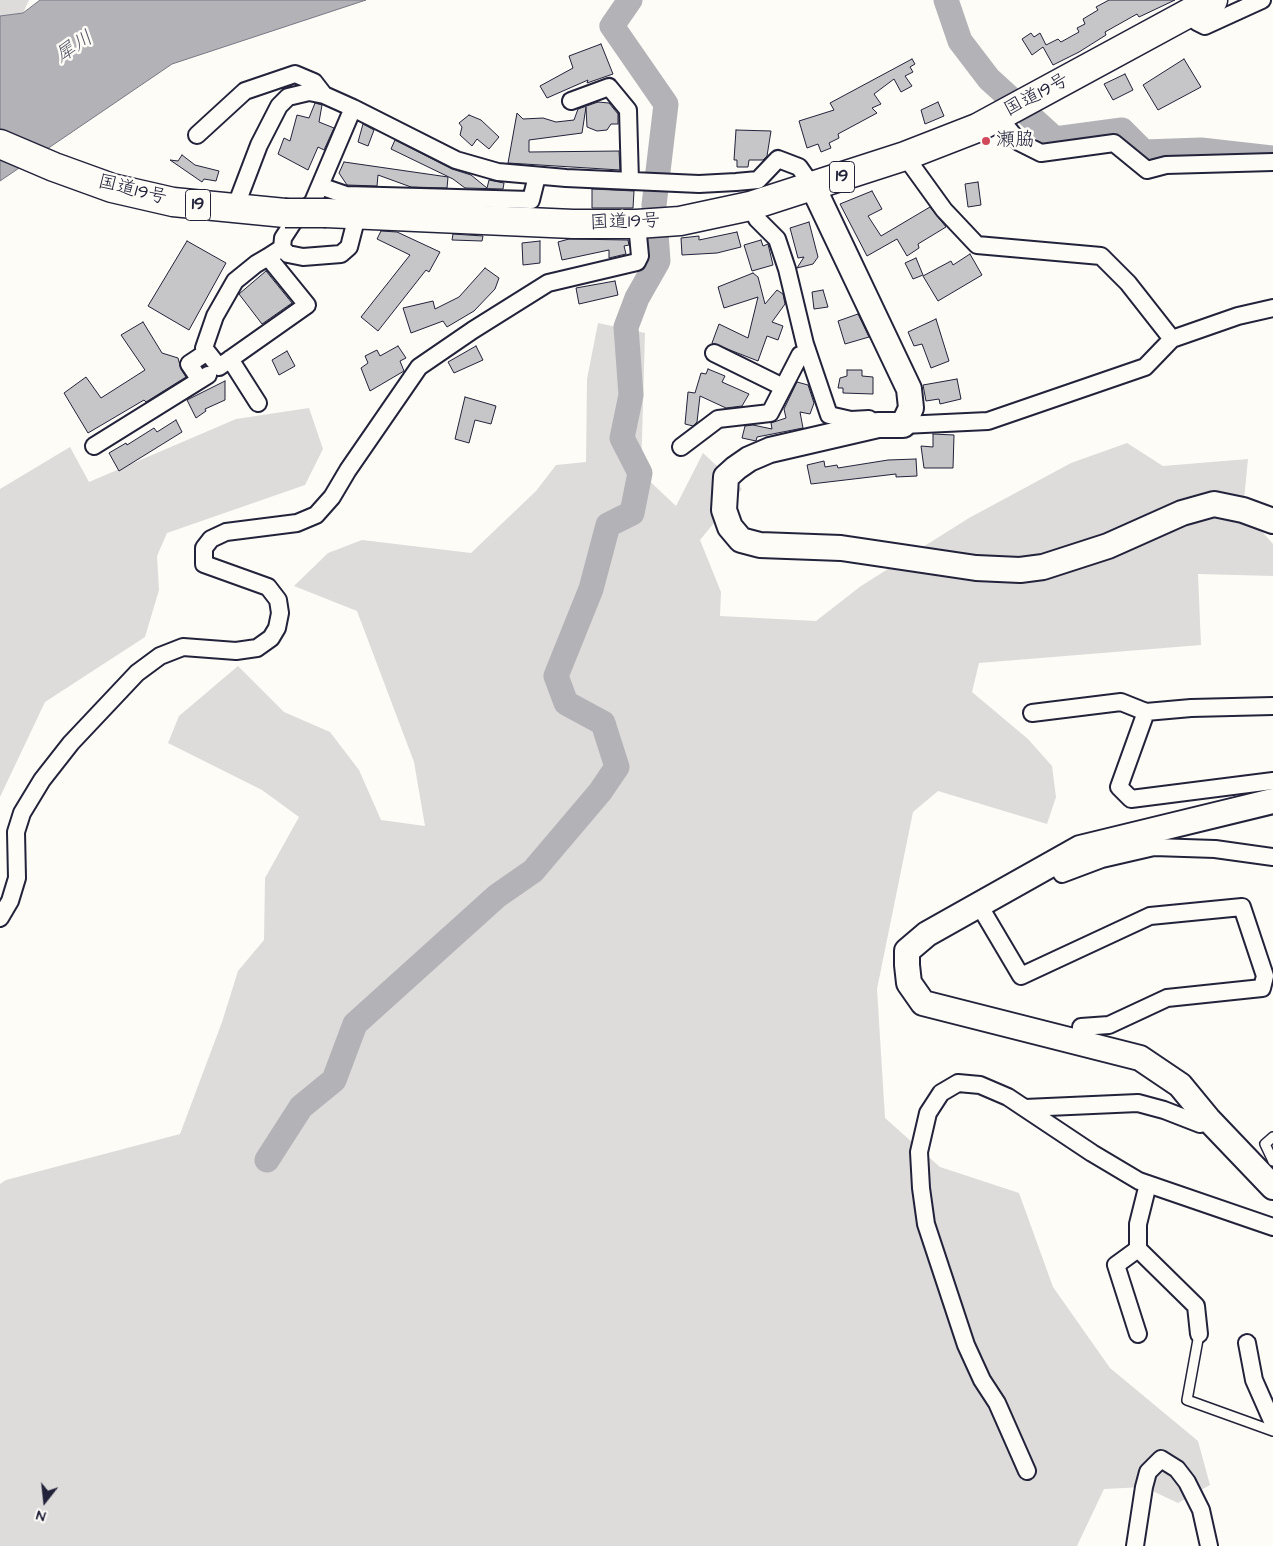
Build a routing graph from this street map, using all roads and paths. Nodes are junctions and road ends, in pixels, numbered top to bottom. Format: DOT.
graph roads {
  1 [pos="1213,0"];
  2 [pos="1262,0"];
  3 [pos="1189,12"];
  4 [pos="324,95"];
  5 [pos="571,101"];
  6 [pos="353,108"];
  7 [pos="999,116"];
  8 [pos="196,135"];
  9 [pos="0,144"];
  10 [pos="905,156"];
  11 [pos="1273,162"];
  12 [pos="537,176"];
  13 [pos="630,181"];
  14 [pos="320,186"];
  15 [pos="813,187"];
  16 [pos="750,206"];
  17 [pos="235,208"];
  18 [pos="357,216"];
  19 [pos="642,224"];
  20 [pos="282,248"];
  21 [pos="268,257"];
  22 [pos="1273,308"];
  23 [pos="1172,339"];
  24 [pos="207,352"];
  25 [pos="714,353"];
  26 [pos="808,353"];
  27 [pos="224,363"];
  28 [pos="200,380"];
  29 [pos="784,387"];
  30 [pos="258,403"];
  31 [pos="878,425"];
  32 [pos="903,425"];
  33 [pos="94,446"];
  34 [pos="681,447"];
  35 [pos="1273,521"];
  36 [pos="1273,706"];
  37 [pos="1146,712"];
  38 [pos="1032,713"];
  39 [pos="1273,780"];
  40 [pos="1273,800"];
  41 [pos="1273,857"];
  42 [pos="1055,862"];
  43 [pos="980,905"];
  44 [pos="0,918"];
  45 [pos="1080,1044"];
  46 [pos="1024,1108"];
  47 [pos="1208,1119"];
  48 [pos="1273,1137"];
  49 [pos="1272,1176"];
  50 [pos="1148,1184"];
  51 [pos="1273,1227"];
  52 [pos="1138,1248"];
  53 [pos="1138,1334"];
  54 [pos="1199,1334"];
  55 [pos="1247,1343"];
  56 [pos="1273,1422"];
  57 [pos="1273,1431"];
  58 [pos="1027,1471"];
  59 [pos="1135,1546"];
  60 [pos="1209,1546"];
  1 -- 3 [label="highway, 国道19号 / 19"];
  2 -- 3 [label="street"];
  3 -- 7 [label="highway, 国道19号 / 19"];
  4 -- 6 [label="street"];
  4 -- 8 [label="street"];
  4 -- 17 [label="street"];
  5 -- 13 [label="street"];
  6 -- 12 [label="street"];
  6 -- 14 [label="street"];
  7 -- 10 [label="highway, 国道19号 / 19"];
  7 -- 11 [label="street"];
  9 -- 17 [label="highway, 国道19号 / 19"];
  10 -- 15 [label="highway, 国道19号 / 19"];
  10 -- 23 [label="street"];
  12 -- 13 [label="street"];
  12 -- 14 [label="street"];
  13 -- 15 [label="street"];
  14 -- 20 [label="street"];
  15 -- 16 [label="highway, 国道19号 / 19"];
  15 -- 32 [label="street"];
  16 -- 19 [label="highway, 国道19号 / 19"];
  16 -- 26 [label="street"];
  17 -- 18 [label="highway, 国道19号 / 19, bridge"];
  18 -- 19 [label="highway, 国道19号 / 19"];
  18 -- 20 [label="street"];
  19 -- 44 [label="street"];
  20 -- 21 [label="street"];
  21 -- 24 [label="street"];
  21 -- 27 [label="street"];
  22 -- 23 [label="street"];
  23 -- 32 [label="street"];
  24 -- 27 [label="street"];
  24 -- 28 [label="street"];
  25 -- 29 [label="street"];
  26 -- 29 [label="street"];
  26 -- 31 [label="street"];
  27 -- 28 [label="street"];
  27 -- 30 [label="street"];
  28 -- 33 [label="street"];
  29 -- 34 [label="street"];
  31 -- 32 [label="street"];
  31 -- 35 [label="street"];
  36 -- 37 [label="street"];
  37 -- 38 [label="street"];
  37 -- 39 [label="street"];
  40 -- 42 [label="street"];
  41 -- 42 [label="street"];
  42 -- 43 [label="street"];
  43 -- 45 [label="street"];
  43 -- 45 [label="street"];
  45 -- 47 [label="street"];
  46 -- 47 [label="street"];
  46 -- 50 [label="street"];
  46 -- 58 [label="street"];
  47 -- 49 [label="street"];
  48 -- 49 [label="lane"];
  50 -- 51 [label="street"];
  50 -- 52 [label="street"];
  52 -- 53 [label="street"];
  52 -- 54 [label="street"];
  54 -- 57 [label="lane"];
  55 -- 56 [label="street"];
  59 -- 60 [label="street"];
}
